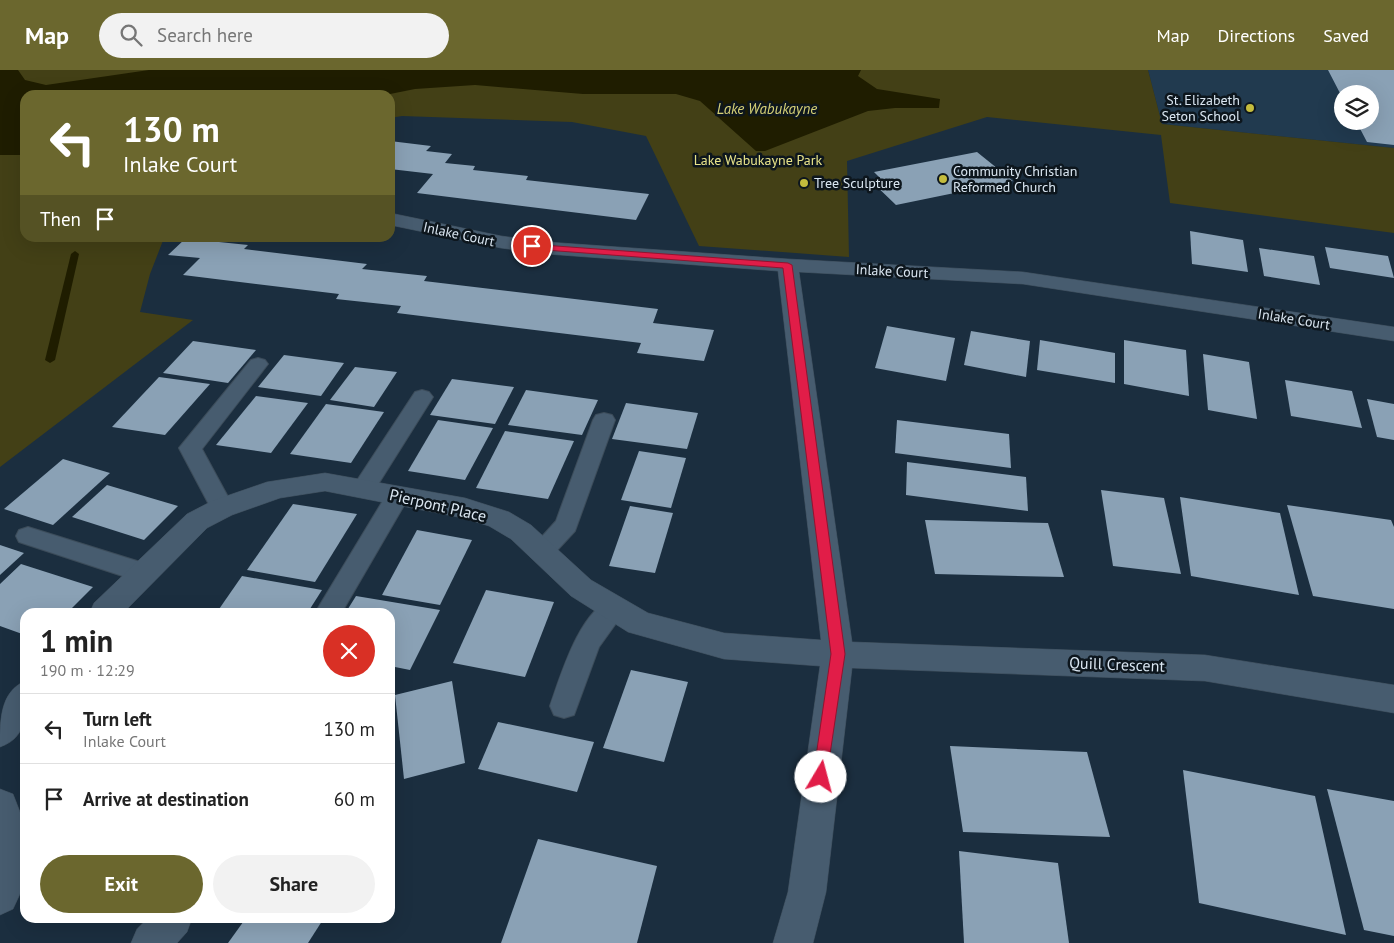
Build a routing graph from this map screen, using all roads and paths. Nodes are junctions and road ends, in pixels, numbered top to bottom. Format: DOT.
graph roads {
  1 [pos="395,220"];
  2 [pos="788,265"];
  3 [pos="1394,334"];
  4 [pos="258,364"];
  5 [pos="422,397"];
  6 [pos="604,420"];
  7 [pos="364,488"];
  8 [pos="398,495"];
  9 [pos="222,508"];
  10 [pos="28,536"];
  11 [pos="541,551"];
  12 [pos="144,573"];
  13 [pos="109,608"];
  14 [pos="331,608"];
  15 [pos="614,608"];
  16 [pos="838,654"];
  17 [pos="1394,699"];
  18 [pos="20,702"];
  19 [pos="564,706"];
  20 [pos="0,732"];
  21 [pos="0,806"];
  22 [pos="20,850"];
  23 [pos="20,858"];
  24 [pos="0,896"];
  25 [pos="168,923"];
  26 [pos="151,943"];
  27 [pos="793,943"];
  1 -- 2 [label="street, Inlake Court"];
  2 -- 3 [label="street, Inlake Court"];
  2 -- 16 [label="street"];
  4 -- 9 [label="lane"];
  5 -- 7 [label="lane"];
  6 -- 11 [label="lane"];
  7 -- 8 [label="street, Pierpont Place"];
  7 -- 9 [label="street, Pierpont Place"];
  8 -- 11 [label="street, Pierpont Place"];
  8 -- 14 [label="lane"];
  9 -- 12 [label="street, Pierpont Place"];
  10 -- 12 [label="lane"];
  11 -- 15 [label="street, Pierpont Place"];
  12 -- 13 [label="street, Pierpont Place"];
  15 -- 16 [label="street, Pierpont Place"];
  15 -- 19 [label="lane"];
  16 -- 17 [label="street, Quill Crescent"];
  16 -- 27 [label="street"];
  18 -- 20 [label="street"];
  21 -- 22 [label="street"];
  23 -- 24 [label="street"];
  25 -- 26 [label="street"];
}
